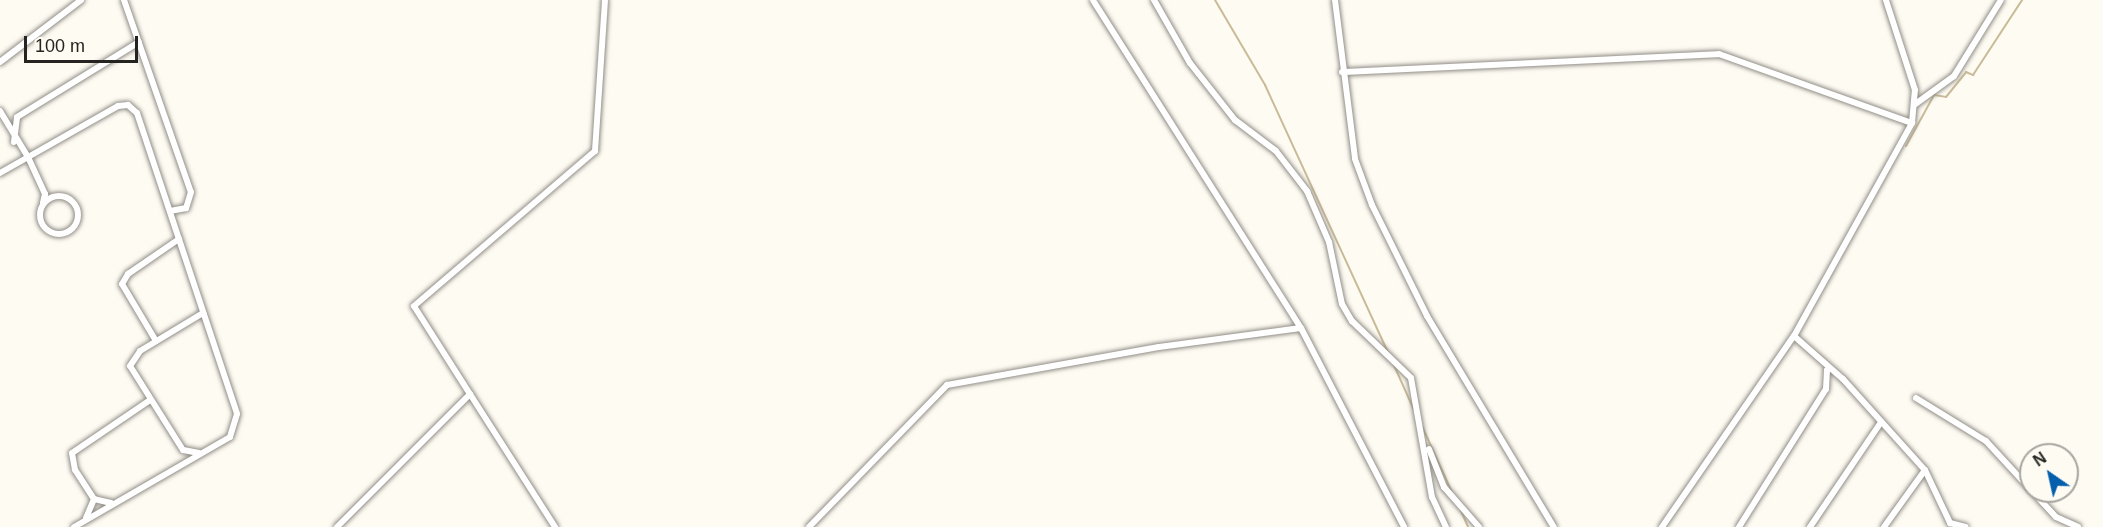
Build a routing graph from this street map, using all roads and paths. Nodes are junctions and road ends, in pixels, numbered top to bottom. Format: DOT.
graph roads {
  1 [pos="81,0"];
  2 [pos="605,0"];
  3 [pos="1093,0"];
  4 [pos="1154,0"];
  5 [pos="1335,0"];
  6 [pos="1886,0"];
  7 [pos="2001,0"];
  8 [pos="125,2"];
  9 [pos="138,42"];
  10 [pos="0,62"];
  11 [pos="1342,72"];
  12 [pos="1914,105"];
  13 [pos="0,111"];
  14 [pos="1911,123"];
  15 [pos="14,142"];
  16 [pos="28,157"];
  17 [pos="0,173"];
  18 [pos="45,194"];
  19 [pos="56,196"];
  20 [pos="43,204"];
  21 [pos="170,211"];
  22 [pos="178,239"];
  23 [pos="203,313"];
  24 [pos="1301,328"];
  25 [pos="1794,336"];
  26 [pos="156,341"];
  27 [pos="1827,370"];
  28 [pos="471,394"];
  29 [pos="1916,398"];
  30 [pos="150,400"];
  31 [pos="1881,422"];
  32 [pos="1424,441"];
  33 [pos="183,450"];
  34 [pos="206,452"];
  35 [pos="180,466"];
  36 [pos="1925,470"];
  37 [pos="94,499"];
  38 [pos="120,500"];
  39 [pos="84,521"];
  40 [pos="1948,525"];
  41 [pos="74,527"];
  42 [pos="337,527"];
  43 [pos="555,527"];
  44 [pos="809,527"];
  45 [pos="1404,527"];
  46 [pos="1446,527"];
  47 [pos="1479,527"];
  48 [pos="1554,527"];
  49 [pos="1662,527"];
  50 [pos="1739,527"];
  51 [pos="1810,527"];
  52 [pos="1884,527"];
  53 [pos="1966,527"];
  54 [pos="2078,527"];
  1 -- 10 [label="street"];
  2 -- 28 [label="street"];
  3 -- 24 [label="street"];
  4 -- 32 [label="street"];
  5 -- 11 [label="street"];
  6 -- 12 [label="street"];
  7 -- 12 [label="street"];
  8 -- 9 [label="street"];
  9 -- 15 [label="street"];
  9 -- 21 [label="street"];
  11 -- 14 [label="street"];
  11 -- 48 [label="street"];
  12 -- 14 [label="street"];
  13 -- 15 [label="street"];
  14 -- 25 [label="street"];
  15 -- 16 [label="street"];
  16 -- 17 [label="street"];
  16 -- 18 [label="street"];
  16 -- 21 [label="street"];
  18 -- 19 [label="street"];
  18 -- 20 [label="street"];
  19 -- 20 [label="street"];
  19 -- 20 [label="street"];
  21 -- 22 [label="street"];
  22 -- 23 [label="street"];
  22 -- 26 [label="street"];
  23 -- 26 [label="street"];
  23 -- 34 [label="street"];
  24 -- 44 [label="street"];
  24 -- 45 [label="street"];
  25 -- 27 [label="street"];
  25 -- 49 [label="street"];
  26 -- 30 [label="street"];
  27 -- 31 [label="street"];
  27 -- 50 [label="street"];
  28 -- 42 [label="street"];
  28 -- 43 [label="street"];
  29 -- 54 [label="street"];
  30 -- 33 [label="street"];
  30 -- 37 [label="street"];
  31 -- 36 [label="street"];
  31 -- 51 [label="street"];
  32 -- 46 [label="street"];
  32 -- 47 [label="street"];
  33 -- 34 [label="street"];
  33 -- 35 [label="street"];
  34 -- 35 [label="street"];
  35 -- 38 [label="street"];
  36 -- 40 [label="street"];
  36 -- 52 [label="street"];
  37 -- 38 [label="street"];
  37 -- 39 [label="street"];
  38 -- 39 [label="street"];
  39 -- 41 [label="street"];
  40 -- 53 [label="street"];
}
